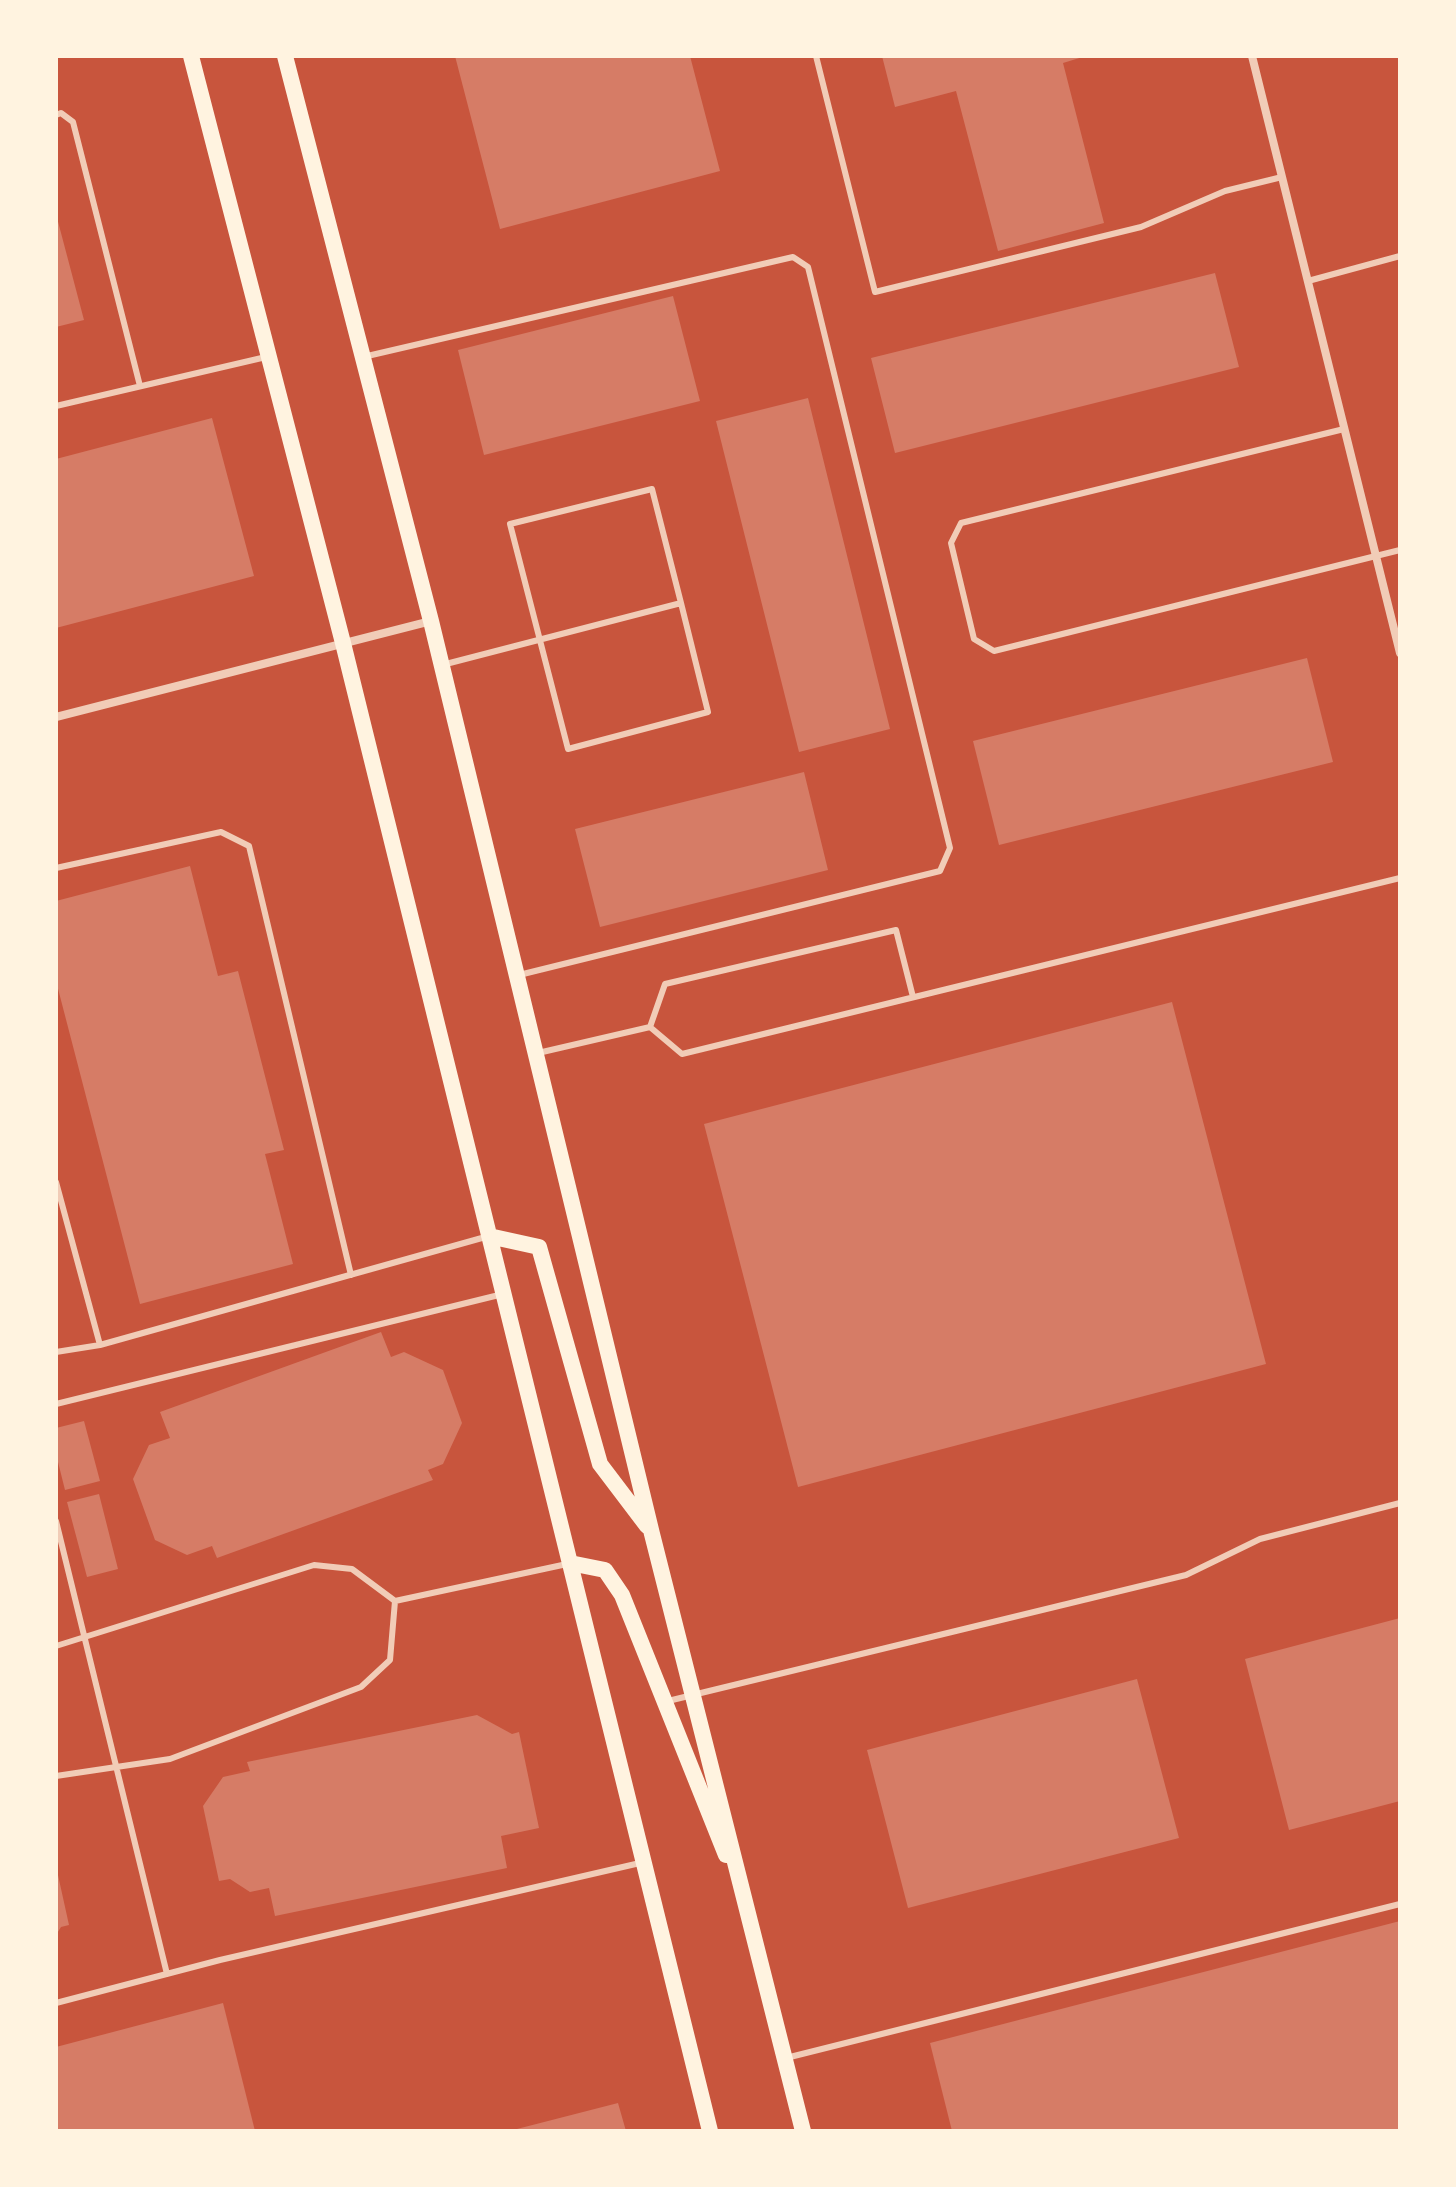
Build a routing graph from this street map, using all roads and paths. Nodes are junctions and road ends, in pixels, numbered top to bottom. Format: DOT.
graph roads {
  1 [pos="191,56"];
  2 [pos="285,56"];
  3 [pos="816,56"];
  4 [pos="1252,56"];
  5 [pos="56,115"];
  6 [pos="1282,177"];
  7 [pos="1400,256"];
  8 [pos="1308,281"];
  9 [pos="269,356"];
  10 [pos="363,357"];
  11 [pos="140,386"];
  12 [pos="56,406"];
  13 [pos="1344,429"];
  14 [pos="1400,550"];
  15 [pos="1376,557"];
  16 [pos="681,603"];
  17 [pos="431,621"];
  18 [pos="539,639"];
  19 [pos="343,643"];
  20 [pos="1400,653"];
  21 [pos="442,665"];
  22 [pos="56,717"];
  23 [pos="56,868"];
  24 [pos="1400,878"];
  25 [pos="517,975"];
  26 [pos="913,997"];
  27 [pos="650,1027"];
  28 [pos="536,1054"];
  29 [pos="56,1182"];
  30 [pos="489,1236"];
  31 [pos="351,1275"];
  32 [pos="504,1294"];
  33 [pos="100,1345"];
  34 [pos="56,1352"];
  35 [pos="56,1404"];
  36 [pos="1400,1503"];
  37 [pos="56,1521"];
  38 [pos="652,1534"];
  39 [pos="570,1563"];
  40 [pos="395,1601"];
  41 [pos="86,1638"];
  42 [pos="56,1646"];
  43 [pos="694,1694"];
  44 [pos="664,1702"];
  45 [pos="119,1767"];
  46 [pos="56,1776"];
  47 [pos="644,1863"];
  48 [pos="1400,1904"];
  49 [pos="751,1916"];
  50 [pos="167,1974"];
  51 [pos="56,2003"];
  52 [pos="786,2058"];
  53 [pos="710,2131"];
  54 [pos="803,2131"];
  1 -- 9 [label="main road"];
  2 -- 10 [label="main road"];
  3 -- 6 [label="lane"];
  4 -- 6 [label="street"];
  5 -- 11 [label="lane"];
  6 -- 8 [label="street"];
  7 -- 8 [label="lane"];
  8 -- 13 [label="street"];
  9 -- 11 [label="lane"];
  9 -- 19 [label="main road"];
  10 -- 17 [label="main road"];
  10 -- 25 [label="lane"];
  11 -- 12 [label="lane"];
  13 -- 15 [label="street"];
  13 -- 15 [label="lane"];
  14 -- 15 [label="lane"];
  15 -- 20 [label="street"];
  16 -- 18 [label="lane"];
  16 -- 18 [label="lane"];
  16 -- 18 [label="lane"];
  17 -- 19 [label="street"];
  17 -- 21 [label="main road"];
  18 -- 21 [label="lane"];
  19 -- 22 [label="street"];
  19 -- 30 [label="main road"];
  21 -- 25 [label="main road"];
  23 -- 31 [label="lane"];
  24 -- 26 [label="lane"];
  25 -- 28 [label="main road"];
  26 -- 27 [label="lane"];
  26 -- 27 [label="lane"];
  27 -- 28 [label="lane"];
  28 -- 38 [label="main road"];
  29 -- 33 [label="lane"];
  30 -- 31 [label="lane"];
  30 -- 32 [label="main road"];
  30 -- 38 [label="main road"];
  31 -- 33 [label="lane"];
  32 -- 35 [label="lane"];
  32 -- 39 [label="main road"];
  33 -- 34 [label="lane"];
  36 -- 43 [label="lane"];
  37 -- 41 [label="lane"];
  38 -- 43 [label="main road"];
  39 -- 40 [label="lane"];
  39 -- 44 [label="main road"];
  39 -- 47 [label="main road"];
  40 -- 41 [label="lane"];
  40 -- 45 [label="lane"];
  41 -- 42 [label="lane"];
  41 -- 45 [label="lane"];
  43 -- 44 [label="lane"];
  43 -- 49 [label="main road"];
  44 -- 49 [label="main road"];
  45 -- 46 [label="lane"];
  45 -- 50 [label="lane"];
  47 -- 50 [label="lane"];
  47 -- 53 [label="main road"];
  48 -- 52 [label="lane"];
  49 -- 52 [label="main road"];
  50 -- 51 [label="lane"];
  52 -- 54 [label="main road"];
}
